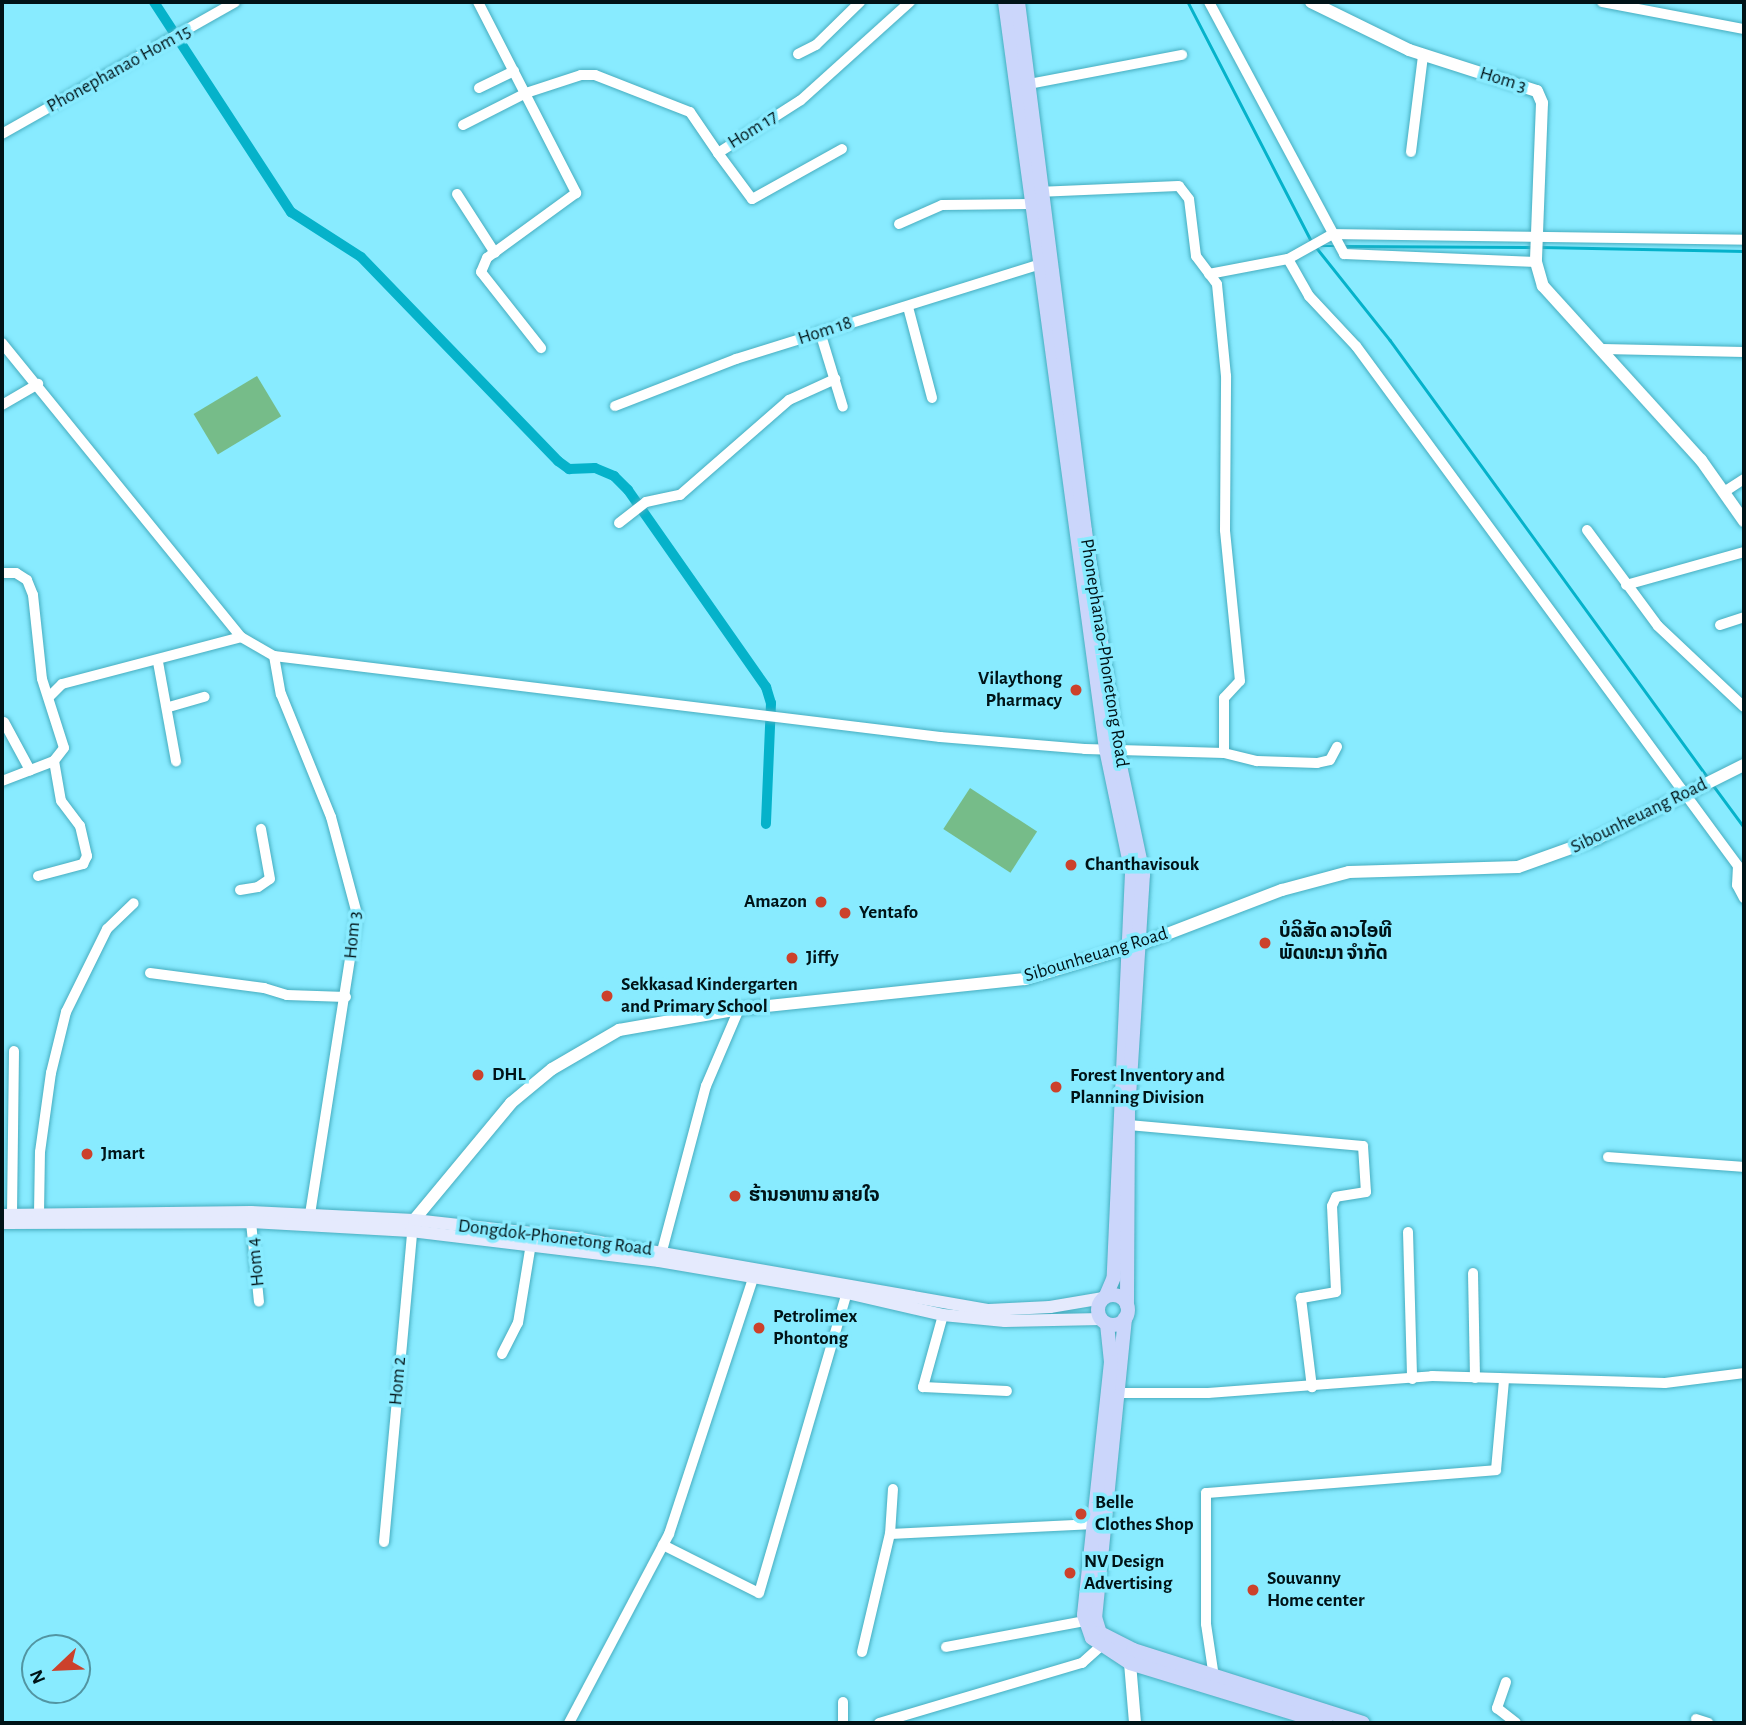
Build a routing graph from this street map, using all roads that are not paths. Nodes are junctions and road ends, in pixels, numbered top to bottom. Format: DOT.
graph roads {
  1 [pos="235,2"];
  2 [pos="478,2"];
  3 [pos="860,2"];
  4 [pos="910,2"];
  5 [pos="1005,2"];
  6 [pos="1018,2"];
  7 [pos="1209,2"];
  8 [pos="1311,2"];
  9 [pos="1602,2"];
  10 [pos="217,6"];
  11 [pos="1744,29"];
  12 [pos="798,54"];
  13 [pos="1182,54"];
  14 [pos="1423,55"];
  15 [pos="514,71"];
  16 [pos="1016,85"];
  17 [pos="1032,85"];
  18 [pos="479,88"];
  19 [pos="526,93"];
  20 [pos="463,125"];
  21 [pos="2,134"];
  22 [pos="842,149"];
  23 [pos="1410,152"];
  24 [pos="718,153"];
  25 [pos="457,194"];
  26 [pos="1033,196"];
  27 [pos="899,224"];
  28 [pos="1332,237"];
  29 [pos="1536,238"];
  30 [pos="1744,240"];
  31 [pos="495,253"];
  32 [pos="1289,258"];
  33 [pos="1536,261"];
  34 [pos="1038,265"];
  35 [pos="1209,274"];
  36 [pos="908,307"];
  37 [pos="820,332"];
  38 [pos="2,343"];
  39 [pos="541,348"];
  40 [pos="1601,349"];
  41 [pos="1744,352"];
  42 [pos="835,379"];
  43 [pos="38,384"];
  44 [pos="932,398"];
  45 [pos="2,405"];
  46 [pos="615,406"];
  47 [pos="843,407"];
  48 [pos="1744,479"];
  49 [pos="1724,492"];
  50 [pos="1744,522"];
  51 [pos="619,523"];
  52 [pos="1587,530"];
  53 [pos="1744,552"];
  54 [pos="2,573"];
  55 [pos="1626,585"];
  56 [pos="1744,617"];
  57 [pos="1720,625"];
  58 [pos="241,637"];
  59 [pos="274,656"];
  60 [pos="158,662"];
  61 [pos="49,697"];
  62 [pos="205,697"];
  63 [pos="169,707"];
  64 [pos="1744,707"];
  65 [pos="4,722"];
  66 [pos="1337,747"];
  67 [pos="1111,748"];
  68 [pos="1224,753"];
  69 [pos="54,761"];
  70 [pos="176,761"];
  71 [pos="1740,767"];
  72 [pos="30,770"];
  73 [pos="2,781"];
  74 [pos="1688,793"];
  75 [pos="261,829"];
  76 [pos="38,876"];
  77 [pos="240,890"];
  78 [pos="1744,898"];
  79 [pos="134,903"];
  80 [pos="1134,946"];
  81 [pos="150,974"];
  82 [pos="346,997"];
  83 [pos="739,1009"];
  84 [pos="14,1051"];
  85 [pos="1123,1109"];
  86 [pos="1128,1125"];
  87 [pos="1608,1157"];
  88 [pos="1744,1167"];
  89 [pos="39,1214"];
  90 [pos="5,1218"];
  91 [pos="309,1219"];
  92 [pos="251,1222"];
  93 [pos="413,1226"];
  94 [pos="1408,1232"];
  95 [pos="531,1244"];
  96 [pos="662,1251"];
  97 [pos="755,1273"];
  98 [pos="1473,1273"];
  99 [pos="848,1288"];
  100 [pos="1105,1297"];
  101 [pos="259,1302"];
  102 [pos="1048,1312"];
  103 [pos="1126,1312"];
  104 [pos="943,1315"];
  105 [pos="1104,1321"];
  106 [pos="502,1354"];
  107 [pos="1744,1373"];
  108 [pos="1412,1378"];
  109 [pos="1475,1378"];
  110 [pos="1504,1381"];
  111 [pos="1312,1387"];
  112 [pos="1007,1391"];
  113 [pos="1119,1393"];
  114 [pos="893,1489"];
  115 [pos="1095,1524"];
  116 [pos="890,1534"];
  117 [pos="384,1542"];
  118 [pos="663,1545"];
  119 [pos="1090,1620"];
  120 [pos="946,1647"];
  121 [pos="1100,1647"];
  122 [pos="862,1653"];
  123 [pos="1130,1656"];
  124 [pos="1214,1677"];
  125 [pos="1506,1682"];
  126 [pos="843,1702"];
  127 [pos="1696,1719"];
  128 [pos="569,1723"];
  129 [pos="842,1723"];
  130 [pos="879,1723"];
  131 [pos="1135,1723"];
  132 [pos="1326,1723"];
  133 [pos="1363,1723"];
  134 [pos="1517,1723"];
  135 [pos="1708,1723"];
  1 -- 10 [label="street, Phonephanao Hom 15"];
  2 -- 15 [label="street"];
  3 -- 12 [label="street"];
  4 -- 24 [label="street, Hom 17"];
  5 -- 16 [label="main road, Phonephanao-Phonetong Road"];
  6 -- 17 [label="main road, Phonephanao-Phonetong Road"];
  7 -- 28 [label="street"];
  8 -- 14 [label="street, Hom 3"];
  9 -- 11 [label="street"];
  10 -- 21 [label="street, Phonephanao Hom 15"];
  13 -- 17 [label="street"];
  14 -- 23 [label="street"];
  14 -- 29 [label="street, Hom 3"];
  15 -- 18 [label="street"];
  15 -- 19 [label="street"];
  16 -- 17 [label="street"];
  16 -- 26 [label="main road, Phonephanao-Phonetong Road"];
  17 -- 26 [label="main road, Phonephanao-Phonetong Road"];
  19 -- 20 [label="street"];
  19 -- 24 [label="street"];
  19 -- 31 [label="street"];
  22 -- 24 [label="street, Hom 17"];
  25 -- 31 [label="street"];
  26 -- 27 [label="street"];
  26 -- 34 [label="main road, Phonephanao-Phonetong Road"];
  26 -- 35 [label="street"];
  26 -- 67 [label="main road, Phonephanao-Phonetong Road"];
  28 -- 29 [label="street"];
  28 -- 32 [label="street"];
  28 -- 33 [label="street"];
  29 -- 30 [label="street"];
  29 -- 33 [label="street, Hom 3"];
  31 -- 39 [label="street"];
  32 -- 35 [label="street"];
  32 -- 74 [label="street"];
  33 -- 40 [label="street"];
  34 -- 36 [label="street, Hom 18"];
  34 -- 67 [label="main road, Phonephanao-Phonetong Road"];
  35 -- 68 [label="street"];
  36 -- 37 [label="street, Hom 18"];
  36 -- 44 [label="street"];
  37 -- 42 [label="street"];
  37 -- 46 [label="street, Hom 18"];
  38 -- 43 [label="street"];
  40 -- 41 [label="street"];
  40 -- 49 [label="street"];
  42 -- 47 [label="street"];
  42 -- 51 [label="street"];
  43 -- 45 [label="street"];
  43 -- 58 [label="street"];
  48 -- 49 [label="street"];
  49 -- 50 [label="street"];
  52 -- 55 [label="street"];
  53 -- 55 [label="street"];
  54 -- 61 [label="street"];
  55 -- 64 [label="street"];
  56 -- 57 [label="street"];
  58 -- 59 [label="street"];
  58 -- 60 [label="street"];
  59 -- 67 [label="street"];
  59 -- 82 [label="street, Hom 3"];
  60 -- 61 [label="street"];
  60 -- 63 [label="street"];
  61 -- 69 [label="street"];
  62 -- 63 [label="street"];
  63 -- 70 [label="street"];
  65 -- 72 [label="street"];
  66 -- 68 [label="street"];
  67 -- 68 [label="street"];
  67 -- 80 [label="main road, Phonephanao-Phonetong Road"];
  69 -- 72 [label="street"];
  69 -- 76 [label="street"];
  71 -- 74 [label="street, Sibounheuang Road"];
  72 -- 73 [label="street"];
  74 -- 78 [label="street"];
  74 -- 80 [label="street, Sibounheuang Road"];
  75 -- 77 [label="street"];
  79 -- 89 [label="street"];
  80 -- 83 [label="street, Sibounheuang Road"];
  80 -- 85 [label="main road, Phonephanao-Phonetong Road"];
  81 -- 82 [label="street"];
  82 -- 91 [label="street, Hom 3"];
  83 -- 93 [label="street, Sibounheuang Road"];
  83 -- 96 [label="street"];
  84 -- 90 [label="street"];
  85 -- 86 [label="main road, Phonephanao-Phonetong Road"];
  85 -- 100 [label="main road, Phonephanao-Phonetong Road"];
  86 -- 103 [label="main road, Phonephanao-Phonetong Road"];
  86 -- 111 [label="street"];
  87 -- 88 [label="street"];
  89 -- 90 [label="main road, Dongdok-Phonetong Road"];
  89 -- 91 [label="main road, Dongdok-Phonetong Road"];
  90 -- 92 [label="main road, Dongdok-Phonetong Road"];
  91 -- 92 [label="main road, Dongdok-Phonetong Road"];
  91 -- 93 [label="main road, Dongdok-Phonetong Road"];
  92 -- 101 [label="street, Hom 4"];
  93 -- 95 [label="main road, Dongdok-Phonetong Road"];
  93 -- 96 [label="main road, Dongdok-Phonetong Road"];
  93 -- 117 [label="street, Hom 2"];
  94 -- 108 [label="street"];
  95 -- 97 [label="main road, Dongdok-Phonetong Road"];
  95 -- 106 [label="street"];
  96 -- 97 [label="main road, Dongdok-Phonetong Road"];
  97 -- 99 [label="main road, Dongdok-Phonetong Road"];
  97 -- 118 [label="street"];
  98 -- 109 [label="street"];
  99 -- 102 [label="main road, Dongdok-Phonetong Road"];
  99 -- 104 [label="main road, Dongdok-Phonetong Road"];
  99 -- 118 [label="street"];
  100 -- 102 [label="main road, Dongdok-Phonetong Road"];
  100 -- 103 [label="main road"];
  100 -- 105 [label="main road, Phonephanao-Phonetong Road"];
  102 -- 104 [label="main road, Dongdok-Phonetong Road"];
  102 -- 105 [label="main road"];
  103 -- 105 [label="main road"];
  103 -- 113 [label="main road, Phonephanao-Phonetong Road"];
  104 -- 112 [label="street"];
  105 -- 115 [label="main road, Phonephanao-Phonetong Road"];
  107 -- 110 [label="street"];
  108 -- 109 [label="street"];
  108 -- 111 [label="street"];
  109 -- 110 [label="street"];
  110 -- 124 [label="street"];
  111 -- 113 [label="street"];
  113 -- 119 [label="main road, Phonephanao-Phonetong Road"];
  114 -- 116 [label="street"];
  115 -- 116 [label="street"];
  115 -- 119 [label="main road, Phonephanao-Phonetong Road"];
  116 -- 122 [label="street"];
  118 -- 128 [label="street"];
  119 -- 120 [label="street"];
  119 -- 121 [label="main road"];
  119 -- 123 [label="main road"];
  121 -- 123 [label="main road"];
  121 -- 130 [label="street"];
  123 -- 124 [label="main road"];
  123 -- 131 [label="street"];
  123 -- 132 [label="main road"];
  124 -- 133 [label="main road"];
  125 -- 134 [label="street"];
  126 -- 129 [label="street"];
  127 -- 135 [label="street"];
}
